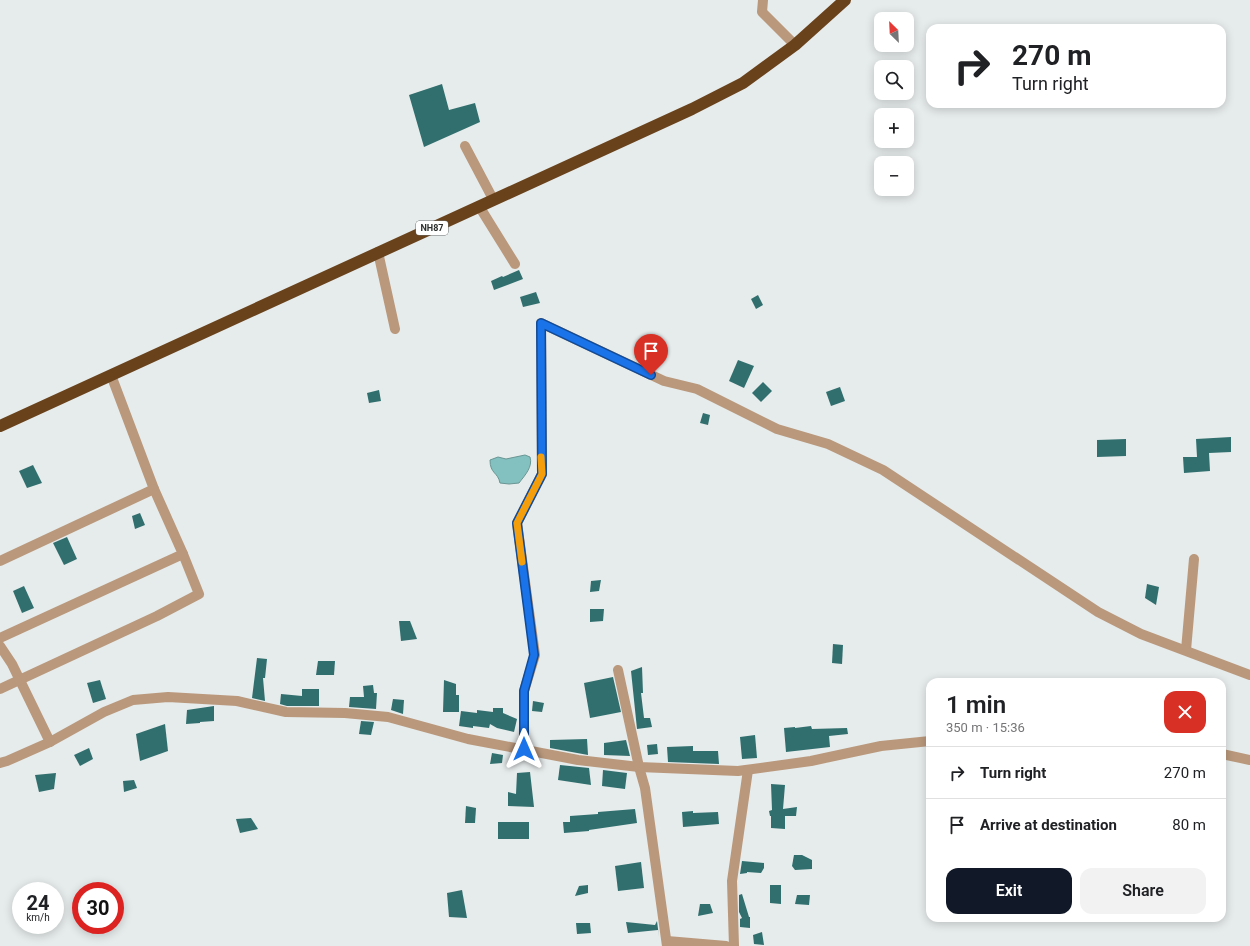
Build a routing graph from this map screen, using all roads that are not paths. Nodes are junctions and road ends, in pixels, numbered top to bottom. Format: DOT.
graph roads {
  1 [pos="763,0"];
  2 [pos="845,0"];
  3 [pos="795,45"];
  4 [pos="465,146"];
  5 [pos="493,199"];
  6 [pos="479,206"];
  7 [pos="378,252"];
  8 [pos="515,264"];
  9 [pos="395,329"];
  10 [pos="111,375"];
  11 [pos="0,426"];
  12 [pos="154,489"];
  13 [pos="183,554"];
  14 [pos="1194,559"];
  15 [pos="0,560"];
  16 [pos="0,638"];
  17 [pos="0,646"];
  18 [pos="1186,650"];
  19 [pos="618,670"];
  20 [pos="1250,676"];
  21 [pos="20,679"];
  22 [pos="0,689"];
  23 [pos="926,741"];
  24 [pos="50,742"];
  25 [pos="524,749"];
  26 [pos="1226,755"];
  27 [pos="1250,760"];
  28 [pos="0,763"];
  29 [pos="639,767"];
  30 [pos="748,770"];
  31 [pos="667,943"];
  32 [pos="726,946"];
  33 [pos="734,946"];
  1 -- 3 [label="street"];
  2 -- 3 [label="highway, NH87"];
  3 -- 5 [label="highway, NH87"];
  4 -- 5 [label="street"];
  5 -- 6 [label="highway, NH87"];
  6 -- 7 [label="highway, NH87"];
  6 -- 8 [label="street"];
  7 -- 9 [label="street"];
  7 -- 10 [label="highway, NH87"];
  10 -- 11 [label="highway, NH87"];
  10 -- 12 [label="street"];
  12 -- 13 [label="street"];
  12 -- 15 [label="street"];
  13 -- 16 [label="street"];
  13 -- 21 [label="street"];
  14 -- 18 [label="street"];
  17 -- 21 [label="street"];
  18 -- 20 [label="street"];
  18 -- 25 [label="street"];
  19 -- 29 [label="street"];
  21 -- 22 [label="street"];
  21 -- 24 [label="street"];
  23 -- 30 [label="street"];
  24 -- 25 [label="street"];
  24 -- 28 [label="street"];
  25 -- 29 [label="street"];
  26 -- 27 [label="street"];
  29 -- 30 [label="street"];
  29 -- 31 [label="street"];
  30 -- 33 [label="street"];
  31 -- 32 [label="street"];
}
